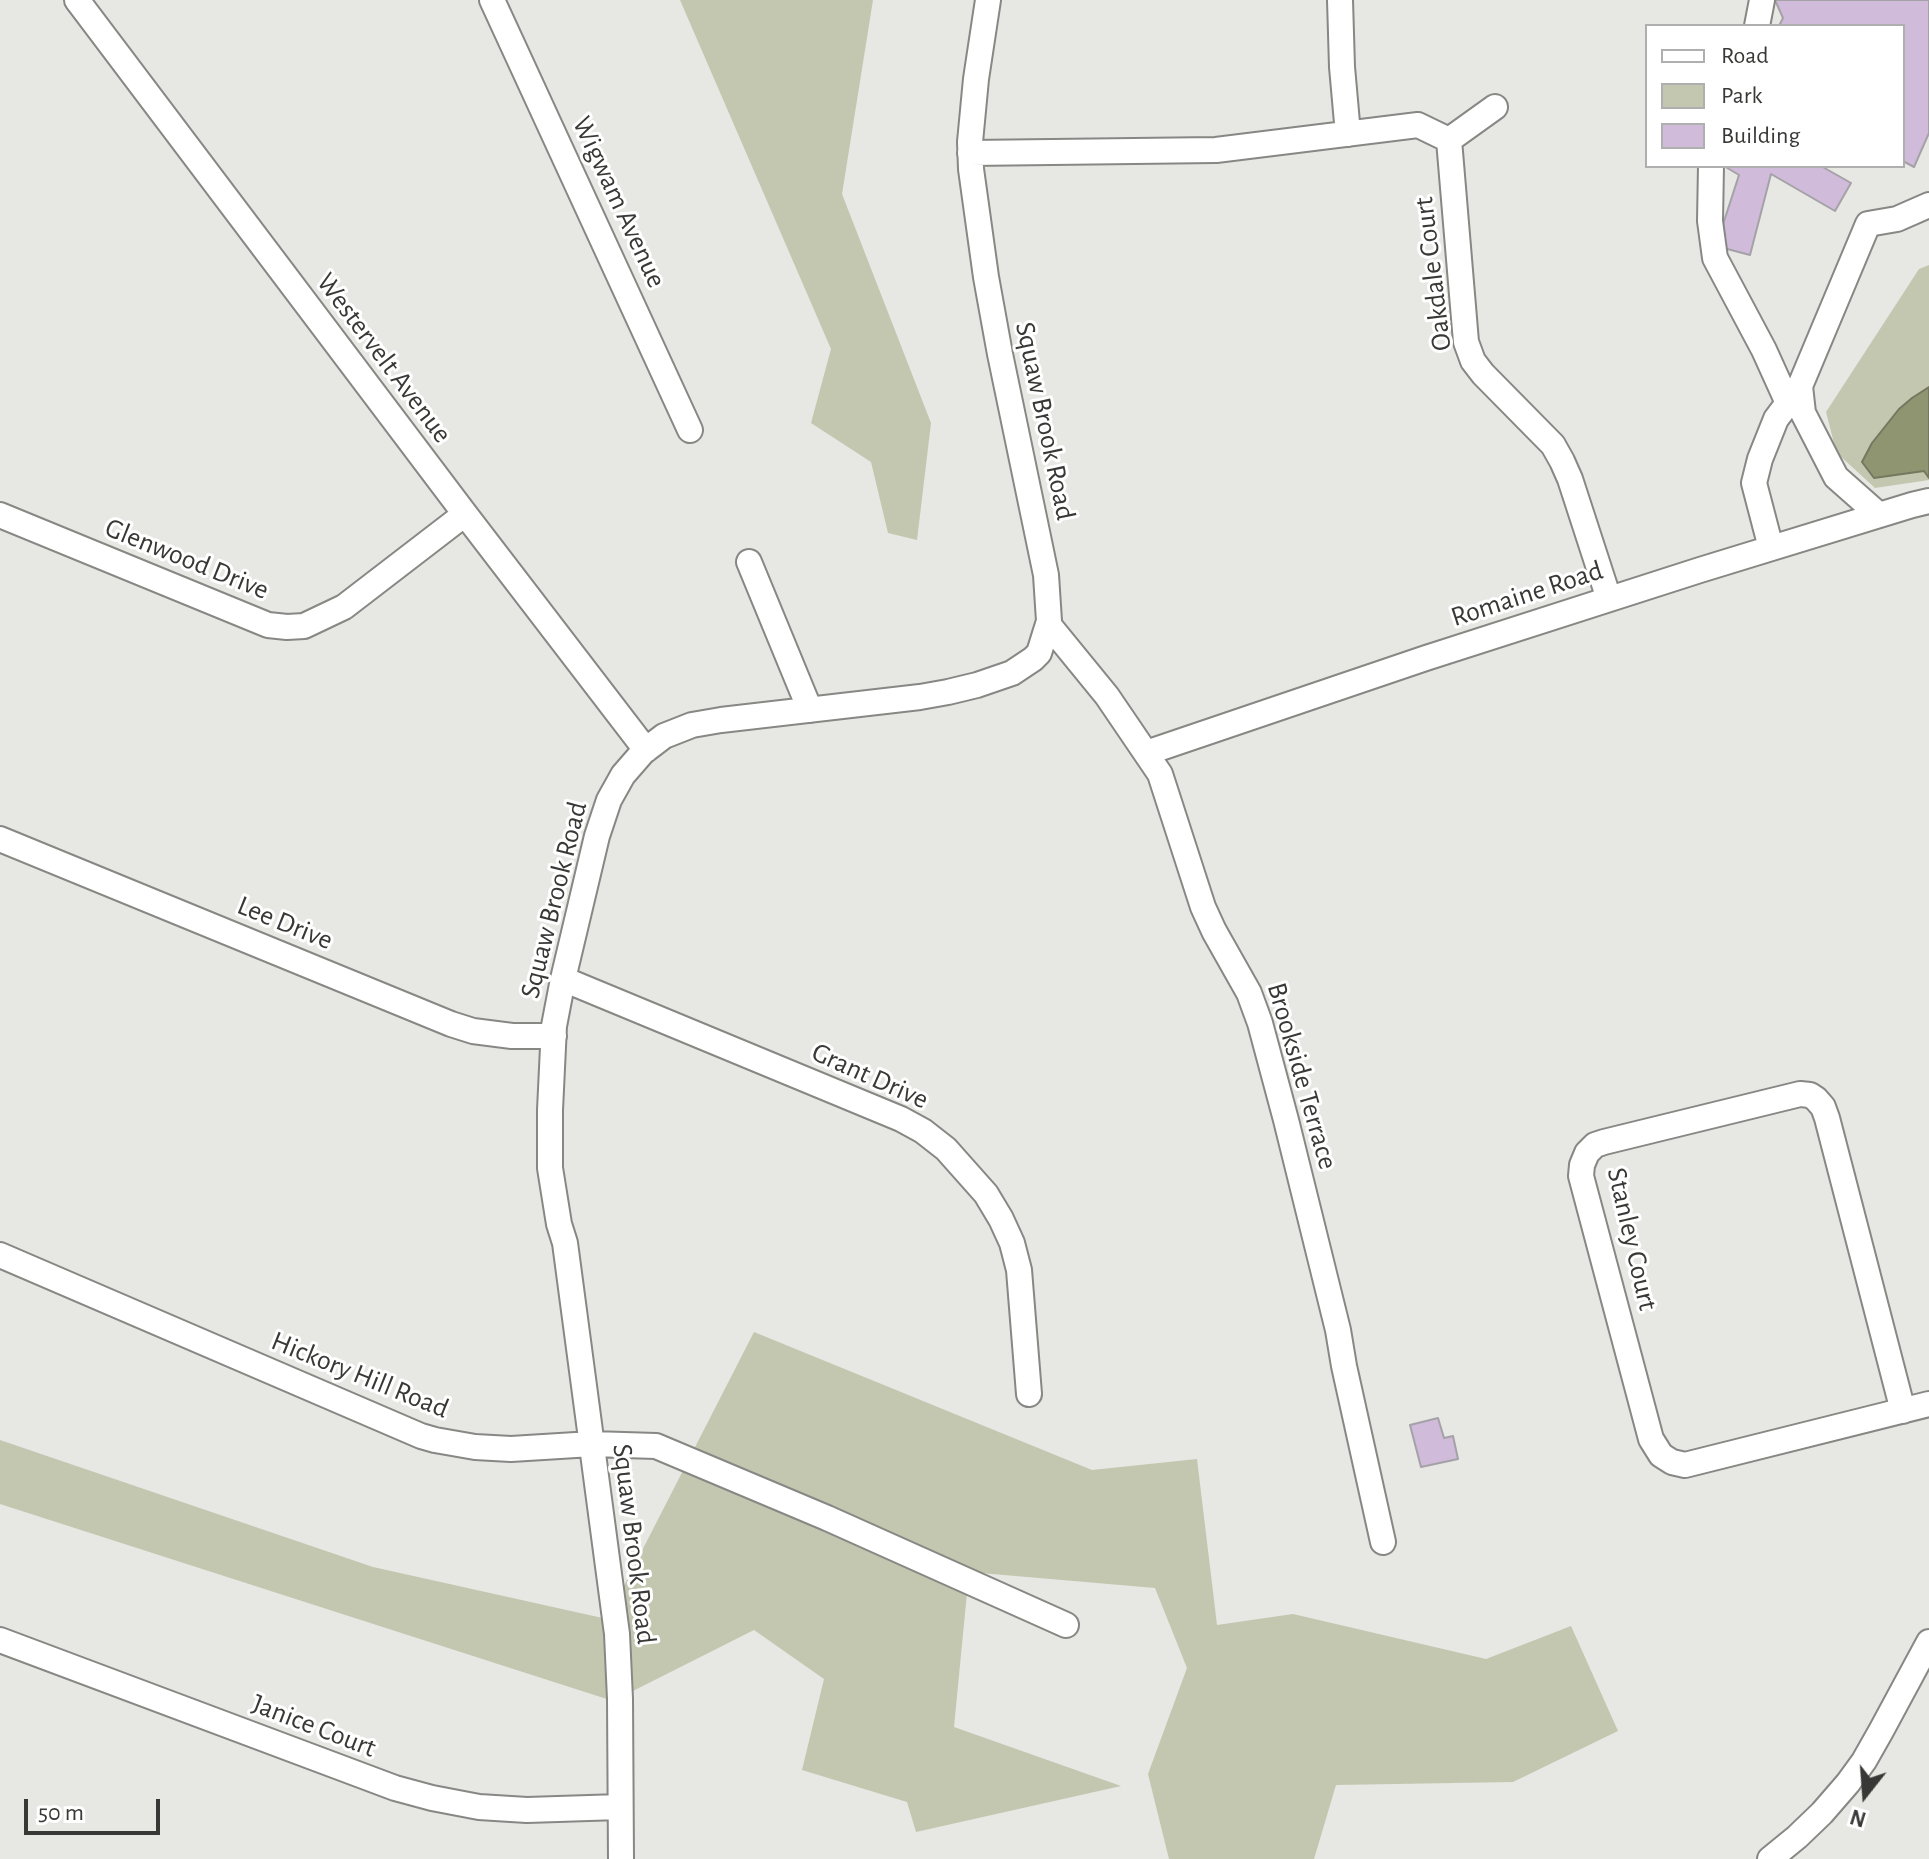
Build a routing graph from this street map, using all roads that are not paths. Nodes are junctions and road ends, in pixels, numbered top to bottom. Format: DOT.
graph roads {
  1 [pos="77,0"];
  2 [pos="492,0"];
  3 [pos="988,0"];
  4 [pos="1340,0"];
  5 [pos="1762,0"];
  6 [pos="1757,24"];
  7 [pos="1495,107"];
  8 [pos="1348,134"];
  9 [pos="1449,140"];
  10 [pos="970,153"];
  11 [pos="1711,168"];
  12 [pos="1929,205"];
  13 [pos="1794,394"];
  14 [pos="690,430"];
  15 [pos="1929,501"];
  16 [pos="465,514"];
  17 [pos="0,515"];
  18 [pos="1879,515"];
  19 [pos="1771,548"];
  20 [pos="749,562"];
  21 [pos="1609,599"];
  22 [pos="1049,625"];
  23 [pos="810,710"];
  24 [pos="646,750"];
  25 [pos="1146,753"];
  26 [pos="0,839"];
  27 [pos="563,979"];
  28 [pos="554,1036"];
  29 [pos="0,1255"];
  30 [pos="1029,1394"];
  31 [pos="1929,1404"];
  32 [pos="1903,1411"];
  33 [pos="592,1444"];
  34 [pos="1383,1542"];
  35 [pos="1066,1625"];
  36 [pos="0,1640"];
  37 [pos="1929,1642"];
  38 [pos="620,1807"];
  39 [pos="621,1859"];
  40 [pos="1770,1859"];
  1 -- 16 [label="street, Westervelt Avenue"];
  2 -- 14 [label="street, Wigwam Avenue"];
  3 -- 10 [label="street, Squaw Brook Road"];
  4 -- 8 [label="street"];
  5 -- 6 [label="street"];
  7 -- 9 [label="street"];
  8 -- 9 [label="street"];
  8 -- 10 [label="street"];
  9 -- 21 [label="street, Oakdale Court"];
  10 -- 22 [label="street, Squaw Brook Road"];
  11 -- 13 [label="street"];
  12 -- 13 [label="street"];
  13 -- 18 [label="street"];
  13 -- 19 [label="street"];
  15 -- 18 [label="street, Romaine Road"];
  16 -- 17 [label="street, Glenwood Drive"];
  16 -- 24 [label="street, Westervelt Avenue"];
  18 -- 19 [label="street, Romaine Road"];
  19 -- 21 [label="street, Romaine Road"];
  20 -- 23 [label="street"];
  21 -- 25 [label="street, Romaine Road"];
  22 -- 23 [label="street, Squaw Brook Road"];
  22 -- 25 [label="street, Brookside Terrace"];
  23 -- 24 [label="street, Squaw Brook Road"];
  24 -- 27 [label="street, Squaw Brook Road"];
  25 -- 34 [label="street, Brookside Terrace"];
  26 -- 28 [label="street, Lee Drive"];
  27 -- 28 [label="street, Squaw Brook Road"];
  27 -- 30 [label="street, Grant Drive"];
  28 -- 33 [label="street, Squaw Brook Road"];
  29 -- 33 [label="street, Hickory Hill Road"];
  31 -- 32 [label="street, Stanley Court"];
  32 -- 32 [label="street, Stanley Court"];
  33 -- 35 [label="street, Hickory Hill Road"];
  33 -- 38 [label="street, Squaw Brook Road"];
  36 -- 38 [label="street, Janice Court"];
  37 -- 40 [label="street"];
  38 -- 39 [label="street, Squaw Brook Road"];
}
